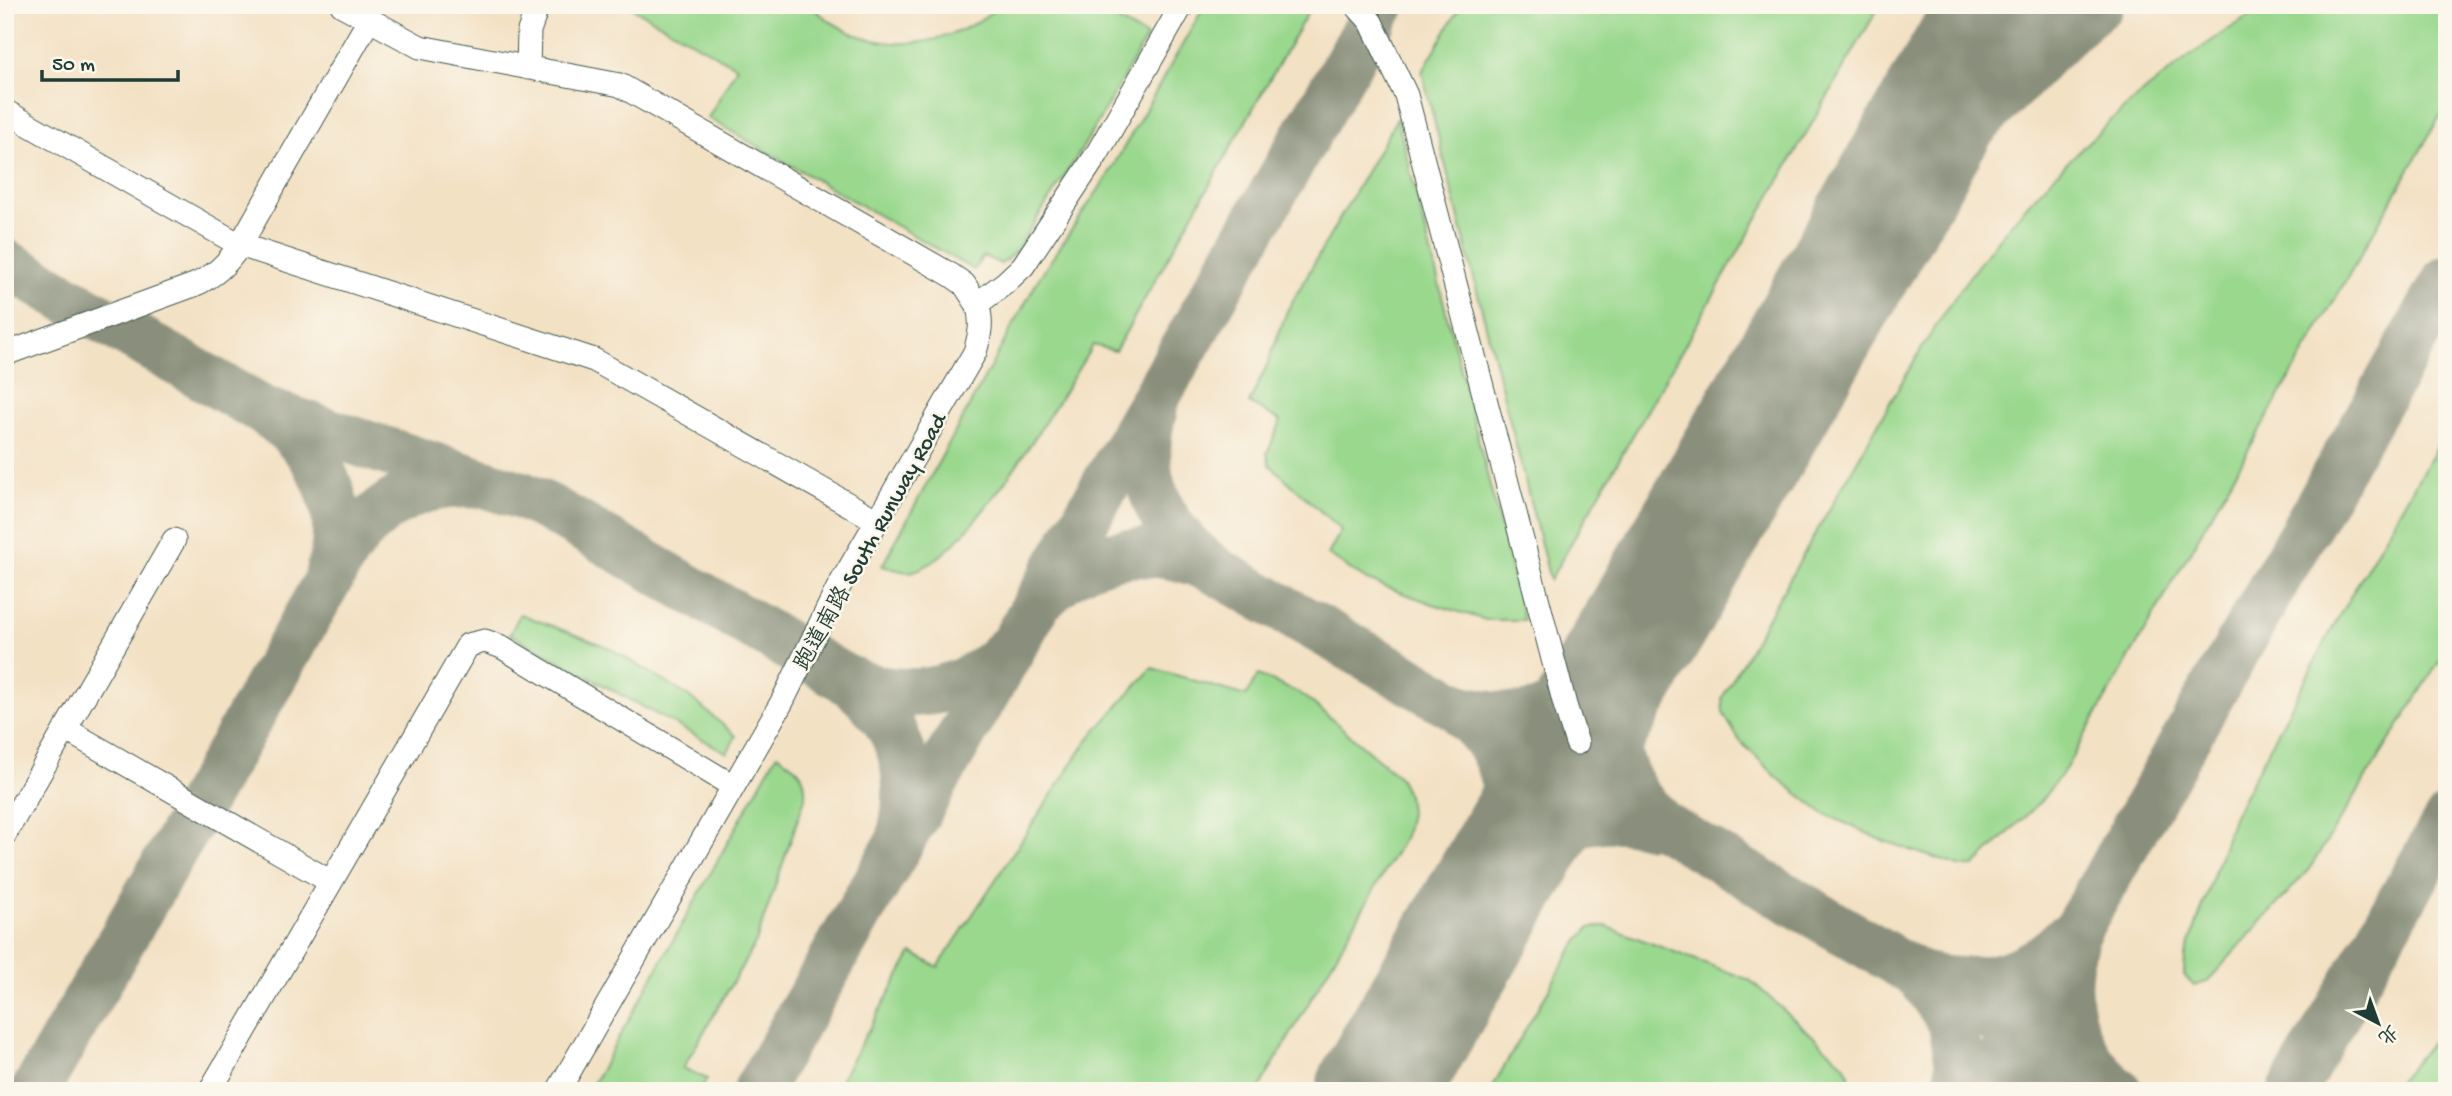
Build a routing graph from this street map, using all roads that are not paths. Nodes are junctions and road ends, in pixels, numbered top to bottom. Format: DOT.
graph roads {
  1 [pos="342,5"];
  2 [pos="538,5"];
  3 [pos="1182,5"];
  4 [pos="1356,5"];
  5 [pos="369,20"];
  6 [pos="528,68"];
  7 [pos="5,111"];
  8 [pos="240,245"];
  9 [pos="977,304"];
  10 [pos="5,354"];
  11 [pos="877,520"];
  12 [pos="174,540"];
  13 [pos="65,729"];
  14 [pos="1577,743"];
  15 [pos="733,786"];
  16 [pos="5,834"];
  17 [pos="331,882"];
  18 [pos="210,1091"];
  19 [pos="558,1091"];
  1 -- 5 [label="lane"];
  2 -- 6 [label="lane"];
  3 -- 9 [label="lane"];
  4 -- 14 [label="lane"];
  5 -- 6 [label="lane"];
  5 -- 8 [label="lane"];
  6 -- 9 [label="lane"];
  7 -- 8 [label="lane"];
  8 -- 10 [label="lane"];
  8 -- 11 [label="lane"];
  9 -- 11 [label="lane, 跑道南路 South Runway Road"];
  11 -- 15 [label="lane, 跑道南路 South Runway Road"];
  12 -- 13 [label="lane"];
  13 -- 16 [label="lane"];
  13 -- 17 [label="lane"];
  15 -- 17 [label="lane"];
  15 -- 19 [label="lane, 跑道南路 South Runway Road"];
  17 -- 18 [label="lane"];
}
